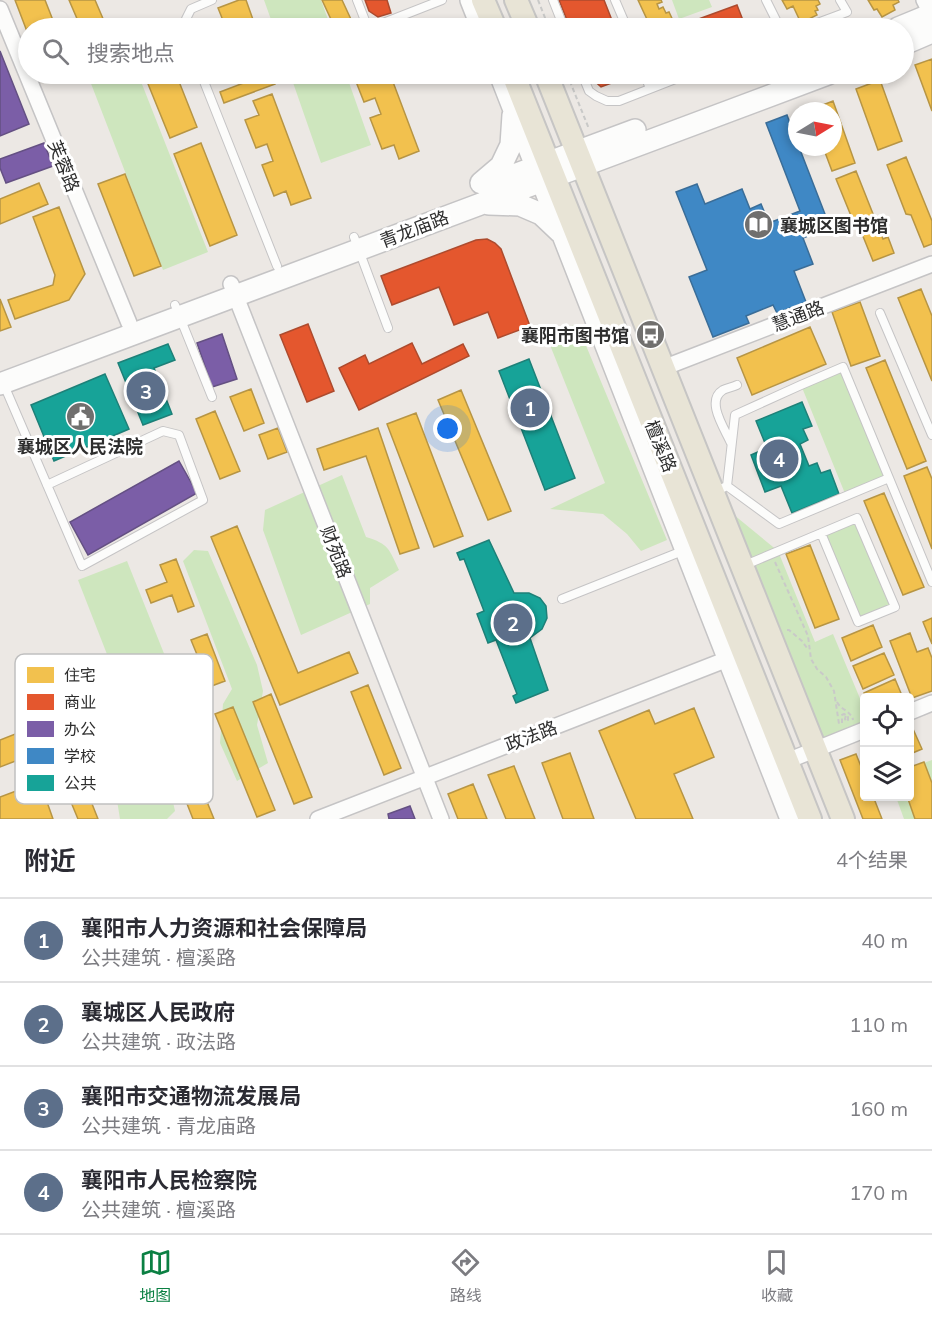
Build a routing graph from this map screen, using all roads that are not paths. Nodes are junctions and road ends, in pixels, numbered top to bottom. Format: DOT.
graph roads {
  1 [pos="212,0"];
  2 [pos="357,0"];
  3 [pos="442,0"];
  4 [pos="471,0"];
  5 [pos="483,0"];
  6 [pos="516,0"];
  7 [pos="526,0"];
  8 [pos="553,0"];
  9 [pos="615,0"];
  10 [pos="766,0"];
  11 [pos="840,0"];
  12 [pos="924,0"];
  13 [pos="0,9"];
  14 [pos="932,14"];
  15 [pos="186,18"];
  16 [pos="364,18"];
  17 [pos="396,18"];
  18 [pos="478,18"];
  19 [pos="491,18"];
  20 [pos="524,18"];
  21 [pos="533,18"];
  22 [pos="560,18"];
  23 [pos="623,18"];
  24 [pos="775,18"];
  25 [pos="831,18"];
  26 [pos="914,21"];
  27 [pos="932,32"];
  28 [pos="914,39"];
  29 [pos="18,53"];
  30 [pos="31,84"];
  31 [pos="205,84"];
  32 [pos="504,84"];
  33 [pos="516,84"];
  34 [pos="551,84"];
  35 [pos="558,84"];
  36 [pos="586,84"];
  37 [pos="648,84"];
  38 [pos="661,84"];
  39 [pos="766,84"];
  40 [pos="798,84"];
  41 [pos="650,88"];
  42 [pos="514,108"];
  43 [pos="583,156"];
  44 [pos="545,171"];
  45 [pos="476,197"];
  46 [pos="563,235"];
  47 [pos="356,243"];
  48 [pos="932,264"];
  49 [pos="277,266"];
  50 [pos="233,290"];
  51 [pos="177,311"];
  52 [pos="880,314"];
  53 [pos="129,323"];
  54 [pos="388,328"];
  55 [pos="667,366"];
  56 [pos="1,378"];
  57 [pos="737,385"];
  58 [pos="212,397"];
  59 [pos="932,435"];
  60 [pos="732,443"];
  61 [pos="889,478"];
  62 [pos="47,484"];
  63 [pos="720,489"];
  64 [pos="821,533"];
  65 [pos="686,550"];
  66 [pos="750,563"];
  67 [pos="932,582"];
  68 [pos="562,599"];
  69 [pos="736,656"];
  70 [pos="932,703"];
  71 [pos="914,710"];
  72 [pos="860,731"];
  73 [pos="835,737"];
  74 [pos="787,760"];
  75 [pos="424,777"];
  76 [pos="318,819"];
  77 [pos="441,819"];
  78 [pos="791,819"];
  79 [pos="810,819"];
  80 [pos="843,819"];
  81 [pos="850,819"];
  1 -- 15 [label="lane"];
  2 -- 16 [label="lane"];
  3 -- 17 [label="lane"];
  4 -- 18 [label="street"];
  5 -- 19 [label="main road"];
  6 -- 20 [label="main road"];
  7 -- 21 [label="street"];
  8 -- 22 [label="lane"];
  9 -- 23 [label="lane"];
  10 -- 24 [label="lane"];
  11 -- 25 [label="lane"];
  12 -- 14 [label="street"];
  13 -- 29 [label="street, 芙蓉路"];
  14 -- 26 [label="street"];
  27 -- 28 [label="street"];
  30 -- 53 [label="street, 芙蓉路"];
  31 -- 49 [label="lane"];
  32 -- 42 [label="street"];
  33 -- 44 [label="main road, 檀溪路"];
  34 -- 43 [label="main road, 檀溪路"];
  35 -- 43 [label="street"];
  36 -- 41 [label="lane"];
  37 -- 41 [label="lane"];
  38 -- 41 [label="lane"];
  39 -- 43 [label="street, 青龙庙路"];
  40 -- 43 [label="street, 青龙庙路"];
  42 -- 44 [label="street"];
  42 -- 45 [label="street"];
  43 -- 44 [label="street, 青龙庙路"];
  43 -- 55 [label="main road, 檀溪路"];
  44 -- 45 [label="street, 青龙庙路"];
  44 -- 46 [label="street"];
  44 -- 69 [label="main road, 檀溪路"];
  45 -- 46 [label="street"];
  45 -- 47 [label="street, 青龙庙路"];
  46 -- 65 [label="street"];
  47 -- 49 [label="street, 青龙庙路"];
  47 -- 50 [label="street, 青龙庙路"];
  47 -- 54 [label="lane"];
  48 -- 55 [label="street, 慧通路"];
  49 -- 50 [label="street, 青龙庙路"];
  50 -- 51 [label="street, 青龙庙路"];
  50 -- 75 [label="street, 财苑路"];
  51 -- 53 [label="street, 青龙庙路"];
  51 -- 56 [label="street, 青龙庙路"];
  51 -- 58 [label="lane"];
  52 -- 59 [label="lane"];
  53 -- 56 [label="street, 青龙庙路"];
  55 -- 63 [label="main road, 檀溪路"];
  56 -- 62 [label="lane"];
  57 -- 60 [label="lane"];
  60 -- 61 [label="lane"];
  60 -- 63 [label="lane"];
  61 -- 63 [label="lane"];
  61 -- 67 [label="lane"];
  62 -- 62 [label="lane"];
  63 -- 66 [label="street"];
  63 -- 73 [label="main road, 檀溪路"];
  64 -- 64 [label="lane"];
  64 -- 66 [label="lane"];
  65 -- 68 [label="lane"];
  65 -- 69 [label="street"];
  66 -- 73 [label="street"];
  69 -- 74 [label="main road, 檀溪路"];
  69 -- 75 [label="street, 政法路"];
  69 -- 78 [label="street"];
  70 -- 71 [label="street"];
  72 -- 73 [label="street"];
  73 -- 74 [label="street"];
  73 -- 80 [label="main road, 檀溪路"];
  73 -- 81 [label="street"];
  74 -- 79 [label="main road, 檀溪路"];
  75 -- 76 [label="street, 政法路"];
  75 -- 77 [label="street, 财苑路"];
}
